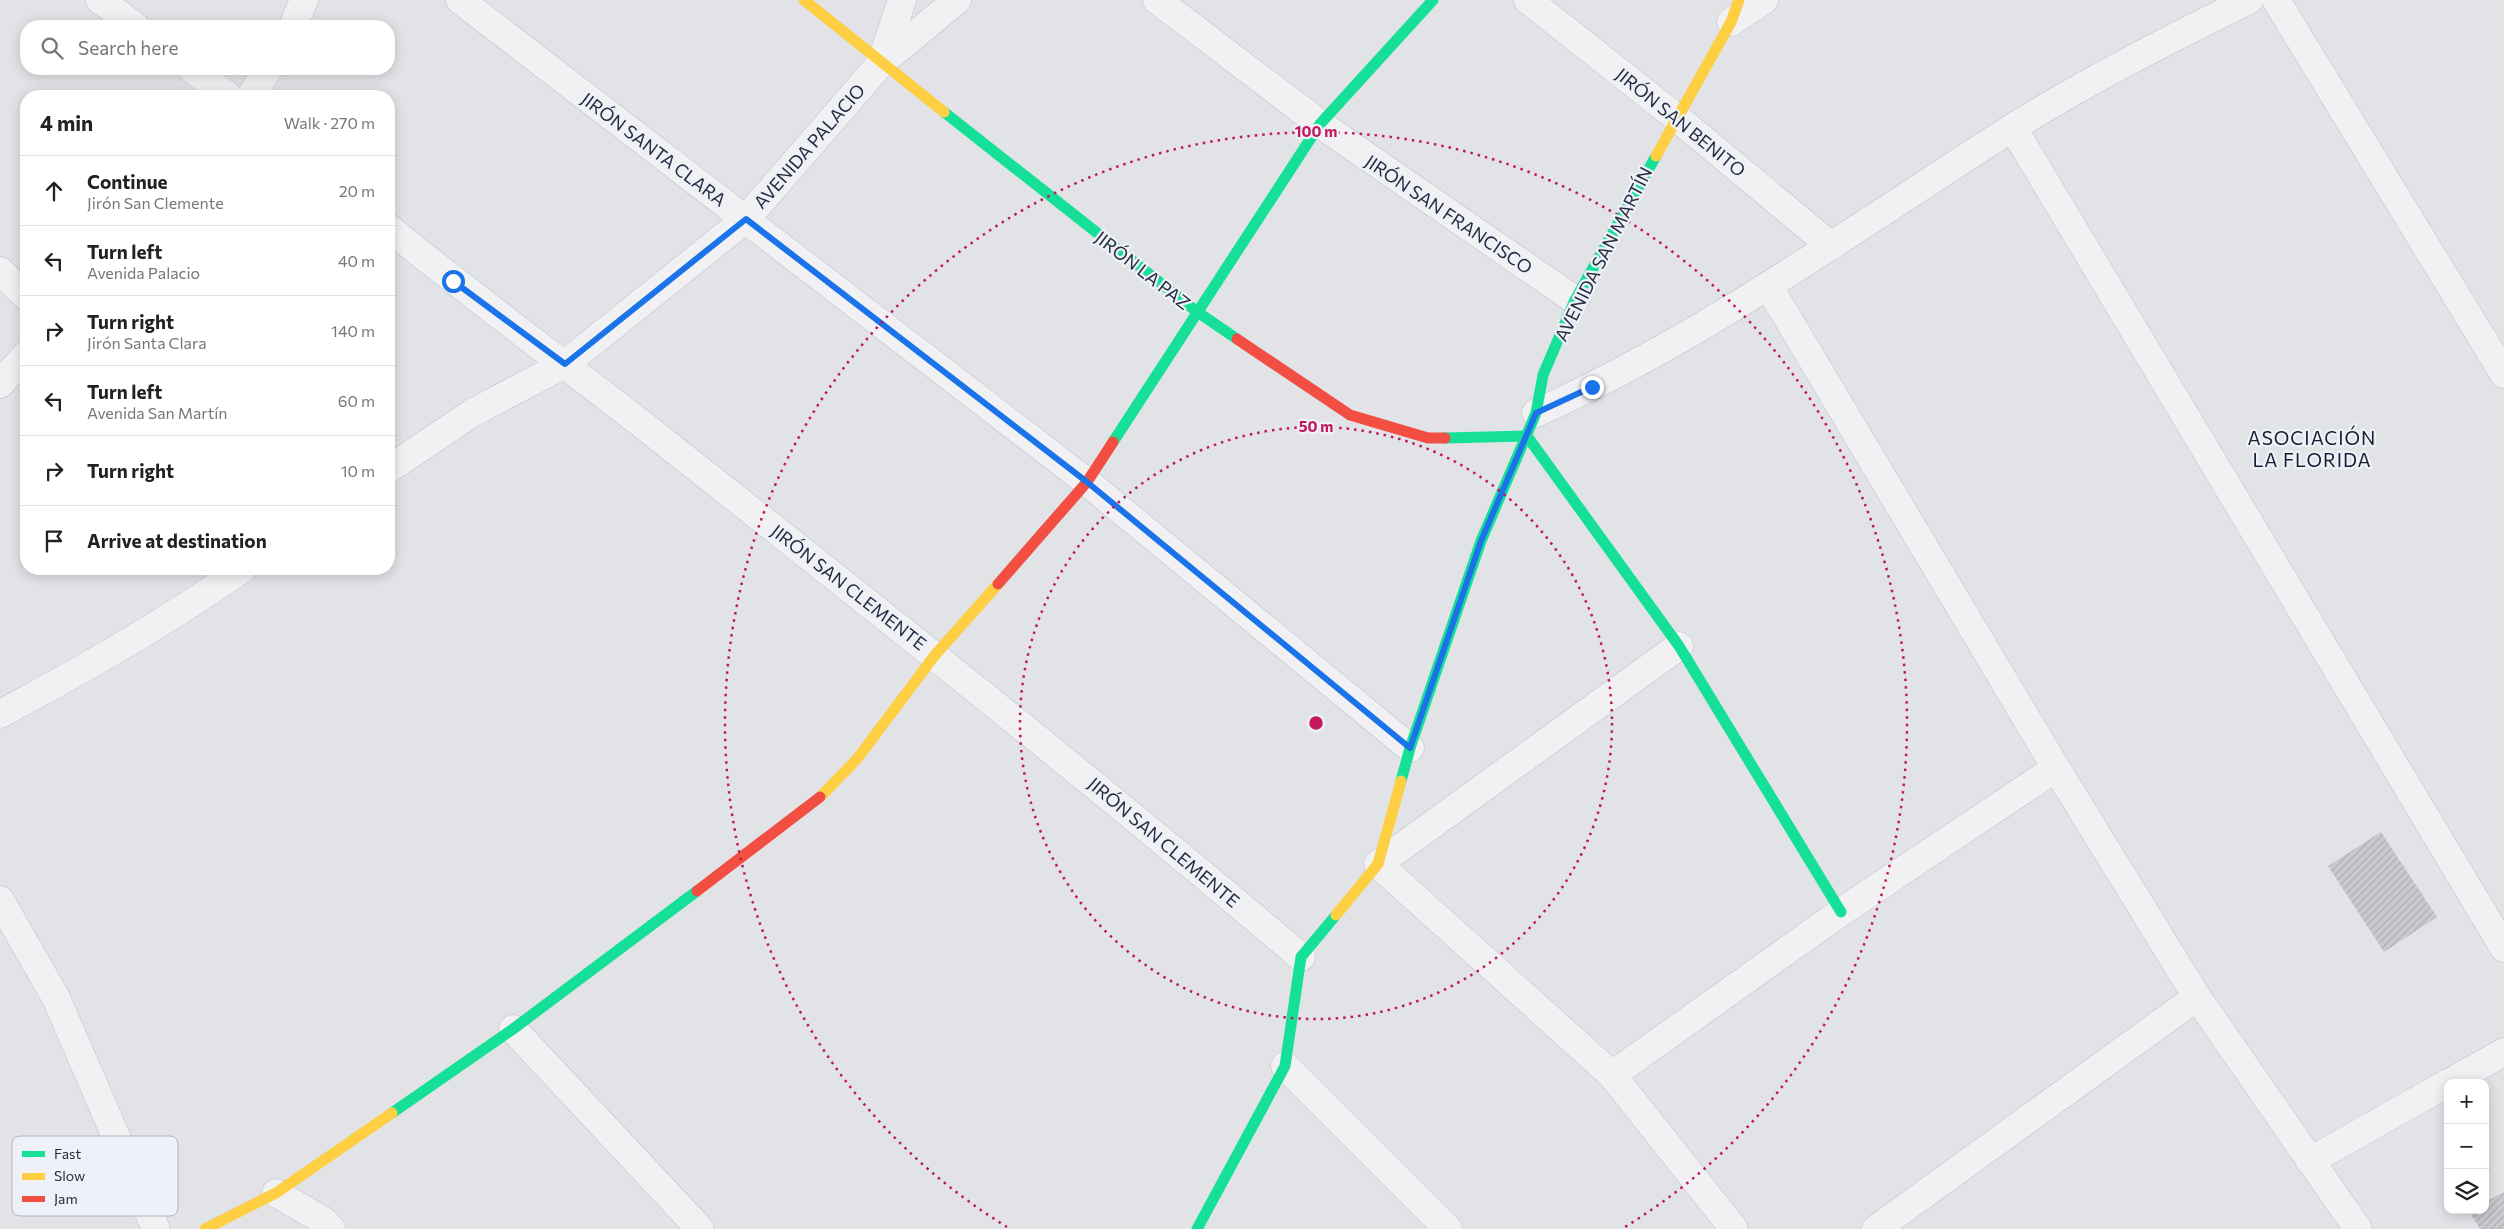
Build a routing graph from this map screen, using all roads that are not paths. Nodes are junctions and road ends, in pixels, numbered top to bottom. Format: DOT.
graph roads {
  1 [pos="100,0"];
  2 [pos="304,0"];
  3 [pos="460,0"];
  4 [pos="804,0"];
  5 [pos="902,0"];
  6 [pos="957,0"];
  7 [pos="1156,0"];
  8 [pos="1432,0"];
  9 [pos="1528,0"];
  10 [pos="1764,0"];
  11 [pos="2249,0"];
  12 [pos="2276,0"];
  13 [pos="1735,11"];
  14 [pos="127,20"];
  15 [pos="296,20"];
  16 [pos="881,63"];
  17 [pos="200,75"];
  18 [pos="264,75"];
  19 [pos="220,90"];
  20 [pos="255,90"];
  21 [pos="1676,117"];
  22 [pos="1320,124"];
  23 [pos="2013,128"];
  24 [pos="746,219"];
  25 [pos="395,233"];
  26 [pos="1831,246"];
  27 [pos="0,271"];
  28 [pos="1769,287"];
  29 [pos="20,290"];
  30 [pos="1575,300"];
  31 [pos="1196,311"];
  32 [pos="20,362"];
  33 [pos="565,364"];
  34 [pos="2504,374"];
  35 [pos="0,384"];
  36 [pos="1532,425"];
  37 [pos="395,465"];
  38 [pos="1087,482"];
  39 [pos="234,575"];
  40 [pos="1679,646"];
  41 [pos="935,655"];
  42 [pos="0,714"];
  43 [pos="1410,748"];
  44 [pos="2056,768"];
  45 [pos="1378,864"];
  46 [pos="0,900"];
  47 [pos="1841,912"];
  48 [pos="2504,948"];
  49 [pos="1301,956"];
  50 [pos="2197,997"];
  51 [pos="513,1029"];
  52 [pos="2504,1052"];
  53 [pos="1285,1066"];
  54 [pos="1612,1075"];
  55 [pos="2455,1079"];
  56 [pos="2444,1085"];
  57 [pos="116,1136"];
  58 [pos="2310,1161"];
  59 [pos="276,1193"];
  60 [pos="150,1216"];
  61 [pos="156,1229"];
  62 [pos="205,1229"];
  63 [pos="331,1229"];
  64 [pos="700,1229"];
  65 [pos="1197,1229"];
  66 [pos="1448,1229"];
  67 [pos="1734,1229"];
  68 [pos="1876,1229"];
  69 [pos="2358,1229"];
  1 -- 14 [label="street"];
  2 -- 15 [label="street"];
  3 -- 24 [label="street, JIRÓN SANTA CLARA"];
  4 -- 16 [label="street, JIRÓN LA PAZ"];
  5 -- 16 [label="street"];
  6 -- 16 [label="street, AVENIDA PALACIO"];
  7 -- 22 [label="street, JIRÓN SAN FRANCISCO"];
  8 -- 22 [label="street"];
  9 -- 21 [label="street, JIRÓN SAN BENITO"];
  10 -- 13 [label="street"];
  11 -- 23 [label="street"];
  12 -- 34 [label="street"];
  13 -- 21 [label="street, AVENIDA SAN MARTÍN"];
  16 -- 24 [label="street, AVENIDA PALACIO"];
  16 -- 31 [label="street, JIRÓN LA PAZ"];
  17 -- 19 [label="street"];
  18 -- 20 [label="street"];
  21 -- 26 [label="street, JIRÓN SAN BENITO"];
  21 -- 30 [label="street, AVENIDA SAN MARTÍN"];
  22 -- 30 [label="street, JIRÓN SAN FRANCISCO"];
  22 -- 31 [label="street"];
  23 -- 26 [label="street"];
  23 -- 48 [label="street"];
  24 -- 33 [label="street, AVENIDA PALACIO"];
  24 -- 38 [label="street, JIRÓN SANTA CLARA"];
  25 -- 33 [label="street, JIRÓN SAN CLEMENTE"];
  26 -- 28 [label="street"];
  27 -- 29 [label="street"];
  28 -- 36 [label="street"];
  28 -- 44 [label="street"];
  30 -- 36 [label="street, AVENIDA SAN MARTÍN"];
  31 -- 36 [label="street, JIRÓN LA PAZ"];
  31 -- 38 [label="street"];
  32 -- 35 [label="street"];
  33 -- 37 [label="street, AVENIDA PALACIO"];
  33 -- 41 [label="street, JIRÓN SAN CLEMENTE"];
  36 -- 40 [label="street"];
  36 -- 43 [label="street, AVENIDA SAN MARTÍN"];
  38 -- 41 [label="street"];
  38 -- 43 [label="street, JIRÓN SANTA CLARA"];
  39 -- 42 [label="street"];
  40 -- 45 [label="street"];
  40 -- 47 [label="street"];
  41 -- 49 [label="street, JIRÓN SAN CLEMENTE"];
  41 -- 51 [label="street"];
  43 -- 45 [label="street, AVENIDA SAN MARTÍN"];
  44 -- 47 [label="street"];
  44 -- 50 [label="street"];
  45 -- 49 [label="street, AVENIDA SAN MARTÍN"];
  45 -- 54 [label="street"];
  46 -- 57 [label="street"];
  47 -- 54 [label="street"];
  49 -- 53 [label="street"];
  50 -- 58 [label="street"];
  50 -- 68 [label="street"];
  51 -- 59 [label="street"];
  51 -- 64 [label="street"];
  52 -- 55 [label="street"];
  53 -- 65 [label="street"];
  53 -- 66 [label="street"];
  54 -- 67 [label="street"];
  56 -- 58 [label="street"];
  58 -- 69 [label="street"];
  59 -- 62 [label="street"];
  59 -- 63 [label="street"];
  60 -- 61 [label="street"];
}
